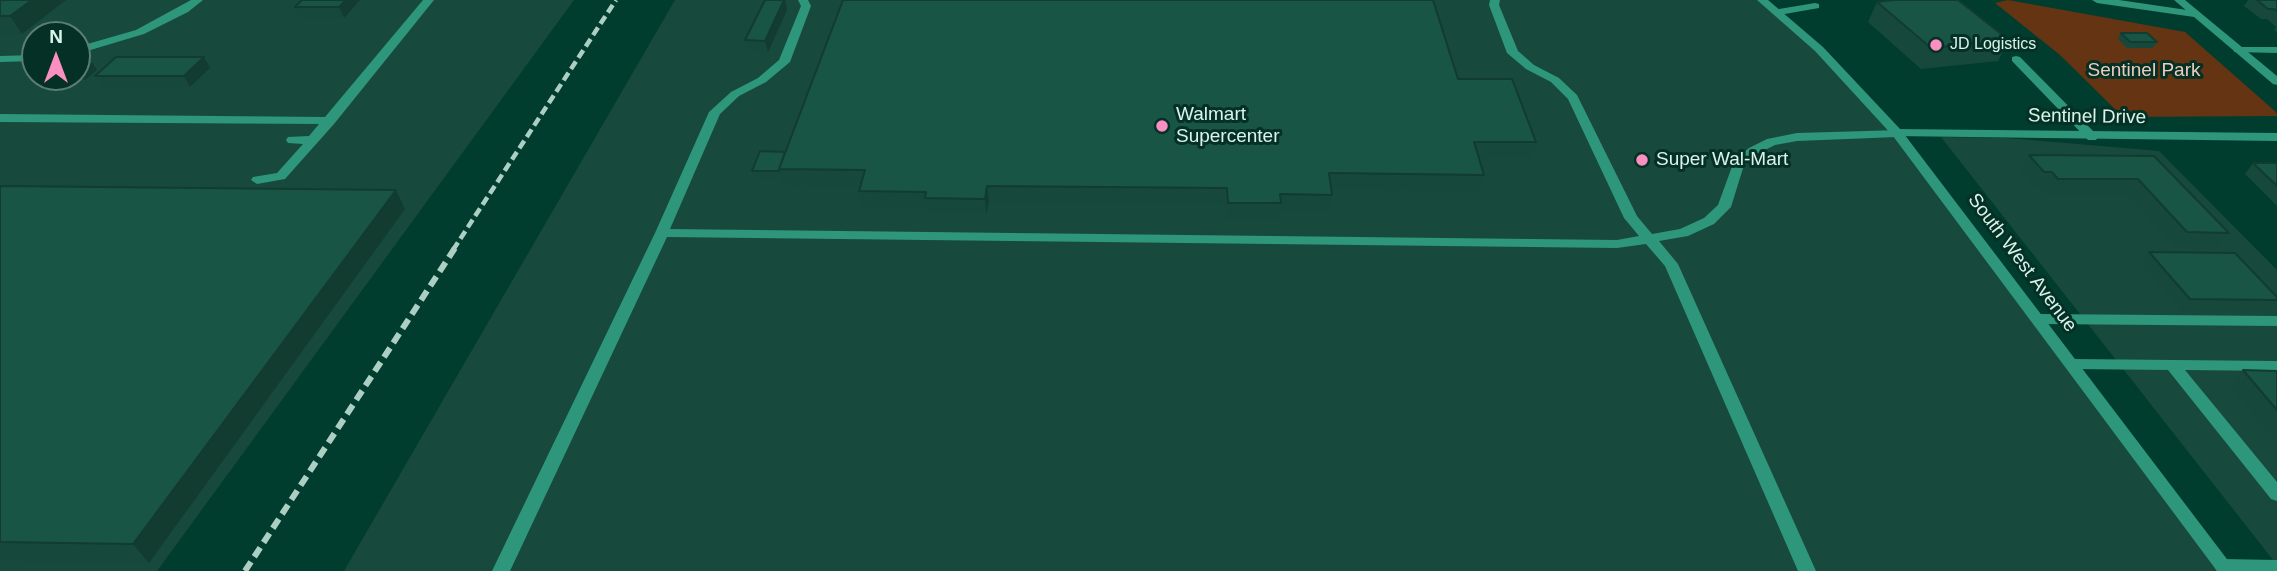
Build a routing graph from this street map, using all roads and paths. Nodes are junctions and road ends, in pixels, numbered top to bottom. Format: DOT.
graph roads {
  1 [pos="198,0"];
  2 [pos="429,0"];
  3 [pos="803,0"];
  4 [pos="1495,0"];
  5 [pos="1762,0"];
  6 [pos="2097,0"];
  7 [pos="2179,0"];
  8 [pos="1815,6"];
  9 [pos="1779,12"];
  10 [pos="2194,14"];
  11 [pos="91,47"];
  12 [pos="2238,50"];
  13 [pos="2277,50"];
  14 [pos="21,58"];
  15 [pos="0,59"];
  16 [pos="2016,59"];
  17 [pos="2277,82"];
  18 [pos="2027,84"];
  19 [pos="2040,84"];
  20 [pos="0,118"];
  21 [pos="330,121"];
  22 [pos="1897,133"];
  23 [pos="2092,137"];
  24 [pos="2277,137"];
  25 [pos="292,140"];
  26 [pos="314,140"];
  27 [pos="257,180"];
  28 [pos="663,233"];
  29 [pos="1648,240"];
  30 [pos="2039,318"];
  31 [pos="2277,321"];
  32 [pos="2073,364"];
  33 [pos="2172,365"];
  34 [pos="2277,366"];
  35 [pos="2277,494"];
  36 [pos="2277,567"];
  37 [pos="2225,568"];
  38 [pos="500,571"];
  39 [pos="1807,571"];
  1 -- 11 [label="street"];
  2 -- 21 [label="street"];
  3 -- 28 [label="street"];
  4 -- 29 [label="street"];
  5 -- 9 [label="street, South West Avenue"];
  6 -- 10 [label="street"];
  7 -- 10 [label="street"];
  8 -- 9 [label="street"];
  9 -- 22 [label="street, South West Avenue"];
  10 -- 12 [label="street"];
  12 -- 13 [label="street"];
  12 -- 17 [label="street"];
  14 -- 15 [label="street"];
  16 -- 19 [label="street"];
  18 -- 19 [label="street"];
  19 -- 23 [label="street"];
  20 -- 21 [label="street"];
  21 -- 26 [label="street"];
  22 -- 23 [label="street, Sentinel Drive"];
  22 -- 29 [label="street, Sentinel Drive"];
  22 -- 30 [label="street, South West Avenue"];
  23 -- 24 [label="street, Sentinel Drive"];
  25 -- 26 [label="street"];
  26 -- 27 [label="street"];
  28 -- 29 [label="street, Sentinel Drive"];
  28 -- 38 [label="street"];
  29 -- 39 [label="street"];
  30 -- 31 [label="street"];
  30 -- 32 [label="street, South West Avenue"];
  32 -- 33 [label="street"];
  32 -- 37 [label="street, South West Avenue"];
  33 -- 34 [label="street"];
  33 -- 35 [label="street"];
  36 -- 37 [label="street"];
}
